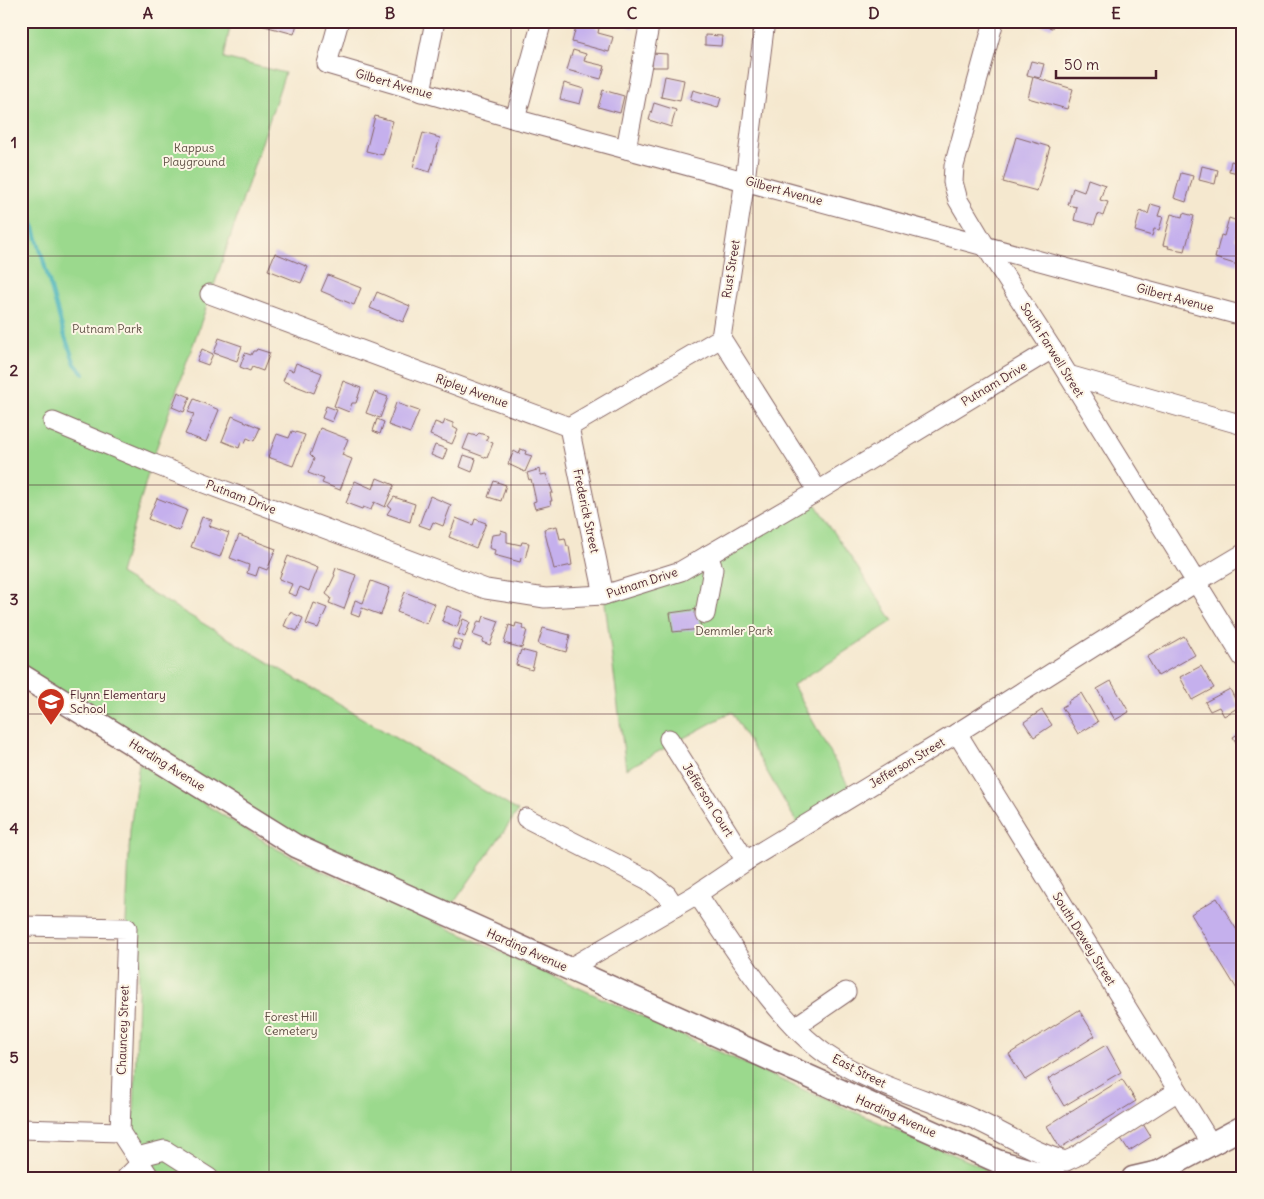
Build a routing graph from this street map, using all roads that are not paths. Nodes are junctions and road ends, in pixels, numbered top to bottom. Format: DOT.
graph roads {
  1 [pos="339,21"];
  2 [pos="435,21"];
  3 [pos="542,21"];
  4 [pos="650,21"];
  5 [pos="765,21"];
  6 [pos="994,21"];
  7 [pos="421,92"];
  8 [pos="515,119"];
  9 [pos="626,149"];
  10 [pos="745,180"];
  11 [pos="986,247"];
  12 [pos="210,294"];
  13 [pos="1243,316"];
  14 [pos="721,338"];
  15 [pos="1052,349"];
  16 [pos="1068,375"];
  17 [pos="52,422"];
  18 [pos="1243,425"];
  19 [pos="569,427"];
  20 [pos="818,491"];
  21 [pos="1243,554"];
  22 [pos="708,555"];
  23 [pos="1196,582"];
  24 [pos="604,595"];
  25 [pos="704,614"];
  26 [pos="1243,658"];
  27 [pos="21,675"];
  28 [pos="957,733"];
  29 [pos="669,739"];
  30 [pos="526,818"];
  31 [pos="746,861"];
  32 [pos="697,894"];
  33 [pos="676,907"];
  34 [pos="21,926"];
  35 [pos="568,969"];
  36 [pos="846,992"];
  37 [pos="795,1027"];
  38 [pos="1178,1091"];
  39 [pos="1243,1127"];
  40 [pos="21,1129"];
  41 [pos="120,1132"];
  42 [pos="1211,1144"];
  43 [pos="143,1166"];
  44 [pos="1062,1172"];
  45 [pos="126,1178"];
  46 [pos="210,1178"];
  47 [pos="1133,1178"];
  1 -- 7 [label="street, Gilbert Avenue"];
  2 -- 7 [label="street"];
  3 -- 8 [label="street"];
  4 -- 9 [label="street"];
  5 -- 10 [label="street, Rust Street"];
  6 -- 11 [label="street, South Farwell Street"];
  7 -- 8 [label="street, Gilbert Avenue"];
  8 -- 9 [label="street, Gilbert Avenue"];
  9 -- 10 [label="street, Gilbert Avenue"];
  10 -- 11 [label="street, Gilbert Avenue"];
  10 -- 14 [label="street, Rust Street"];
  11 -- 13 [label="street, Gilbert Avenue"];
  11 -- 15 [label="street, South Farwell Street"];
  12 -- 19 [label="street, Ripley Avenue"];
  14 -- 19 [label="street"];
  14 -- 20 [label="street"];
  15 -- 16 [label="street, South Farwell Street"];
  15 -- 20 [label="street, Putnam Drive"];
  16 -- 18 [label="street"];
  16 -- 23 [label="street, South Farwell Street"];
  17 -- 24 [label="street, Putnam Drive"];
  19 -- 24 [label="street, Frederick Street"];
  20 -- 22 [label="street, Putnam Drive"];
  21 -- 23 [label="street, Jefferson Street"];
  22 -- 24 [label="street, Putnam Drive"];
  22 -- 25 [label="street"];
  23 -- 26 [label="street, South Farwell Street"];
  23 -- 28 [label="street, Jefferson Street"];
  27 -- 35 [label="main road, Harding Avenue"];
  28 -- 31 [label="street, Jefferson Street"];
  28 -- 38 [label="street, South Dewey Street"];
  29 -- 31 [label="street, Jefferson Court"];
  30 -- 33 [label="street"];
  31 -- 32 [label="street, Jefferson Street"];
  32 -- 33 [label="street, Jefferson Street"];
  32 -- 37 [label="street, East Street"];
  33 -- 35 [label="street, Jefferson Street"];
  34 -- 41 [label="street, Chauncey Street"];
  35 -- 44 [label="main road, Harding Avenue"];
  36 -- 37 [label="street"];
  37 -- 44 [label="street, East Street"];
  38 -- 42 [label="street, South Dewey Street"];
  38 -- 44 [label="street"];
  39 -- 42 [label="main road"];
  40 -- 41 [label="street"];
  41 -- 43 [label="street"];
  42 -- 47 [label="main road"];
  43 -- 45 [label="street"];
  43 -- 46 [label="street"];
}
